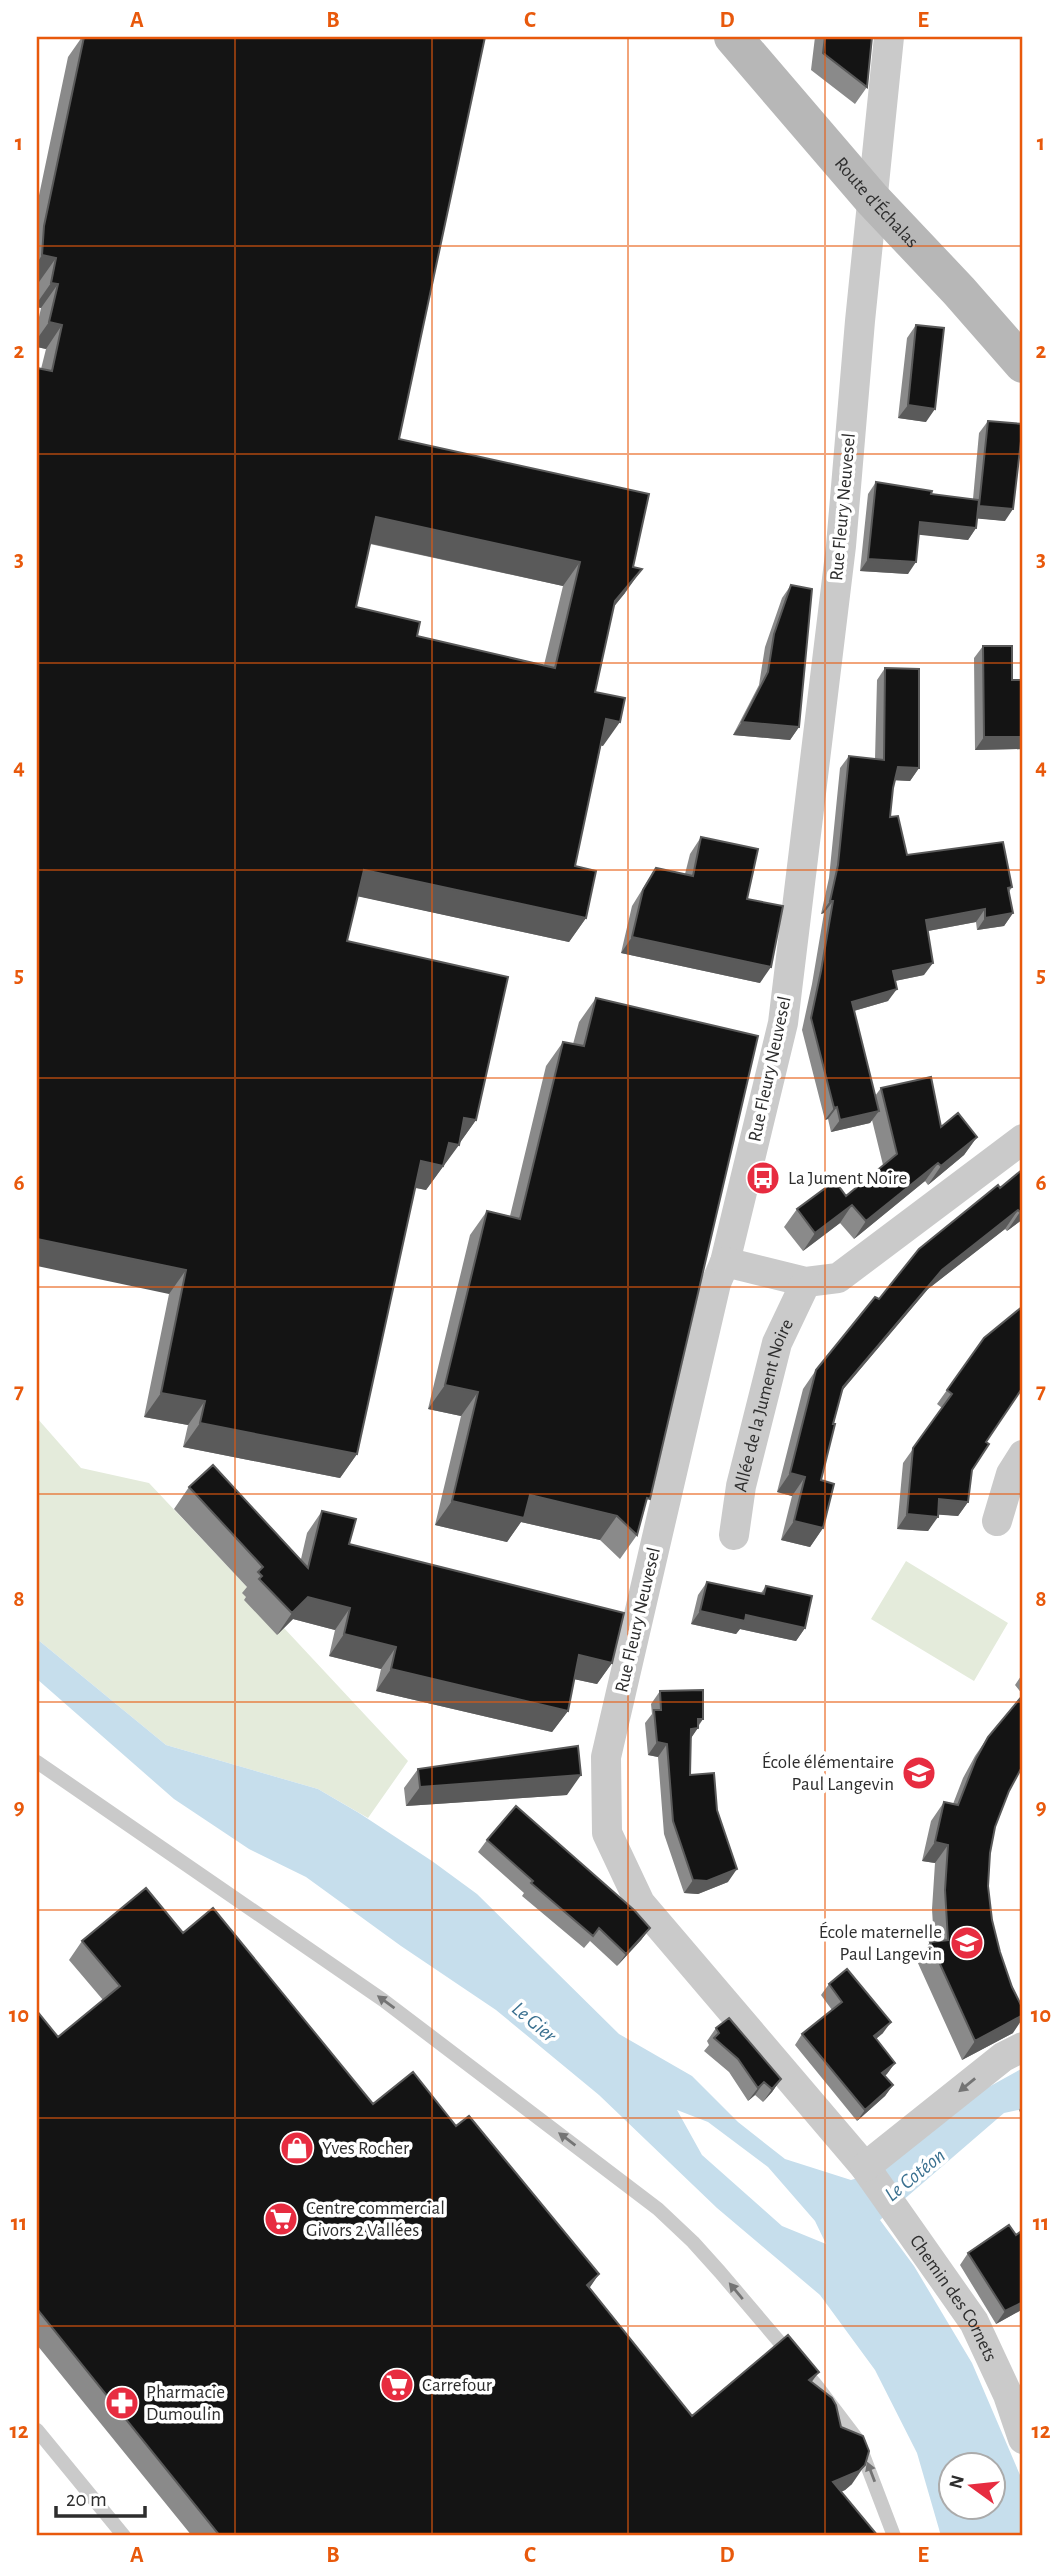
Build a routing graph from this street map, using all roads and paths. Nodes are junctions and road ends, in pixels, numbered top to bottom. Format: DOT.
graph roads {
  1 [pos="733,37"];
  2 [pos="889,37"];
  3 [pos="873,199"];
  4 [pos="1023,364"];
  5 [pos="1023,1139"];
  6 [pos="724,1262"];
  7 [pos="807,1282"];
  8 [pos="1023,1455"];
  9 [pos="997,1521"];
  10 [pos="734,1535"];
  11 [pos="37,1762"];
  12 [pos="1023,2047"];
  13 [pos="864,2167"];
  14 [pos="37,2430"];
  15 [pos="1023,2439"];
  16 [pos="124,2536"];
  17 [pos="894,2536"];
  1 -- 3 [label="street, Route d'Échalas"];
  2 -- 3 [label="street, Rue Fleury Neuvesel"];
  3 -- 4 [label="street, Route d'Échalas"];
  3 -- 6 [label="street, Rue Fleury Neuvesel"];
  5 -- 7 [label="street"];
  6 -- 7 [label="street"];
  6 -- 13 [label="street, Rue Fleury Neuvesel"];
  7 -- 10 [label="street, Allée de la Jument Noire"];
  8 -- 9 [label="street"];
  17 -- 11 [label="lane, one-way"];
  12 -- 13 [label="street, one-way"];
  13 -- 15 [label="street, Chemin des Cornets"];
  14 -- 16 [label="lane"];
}
